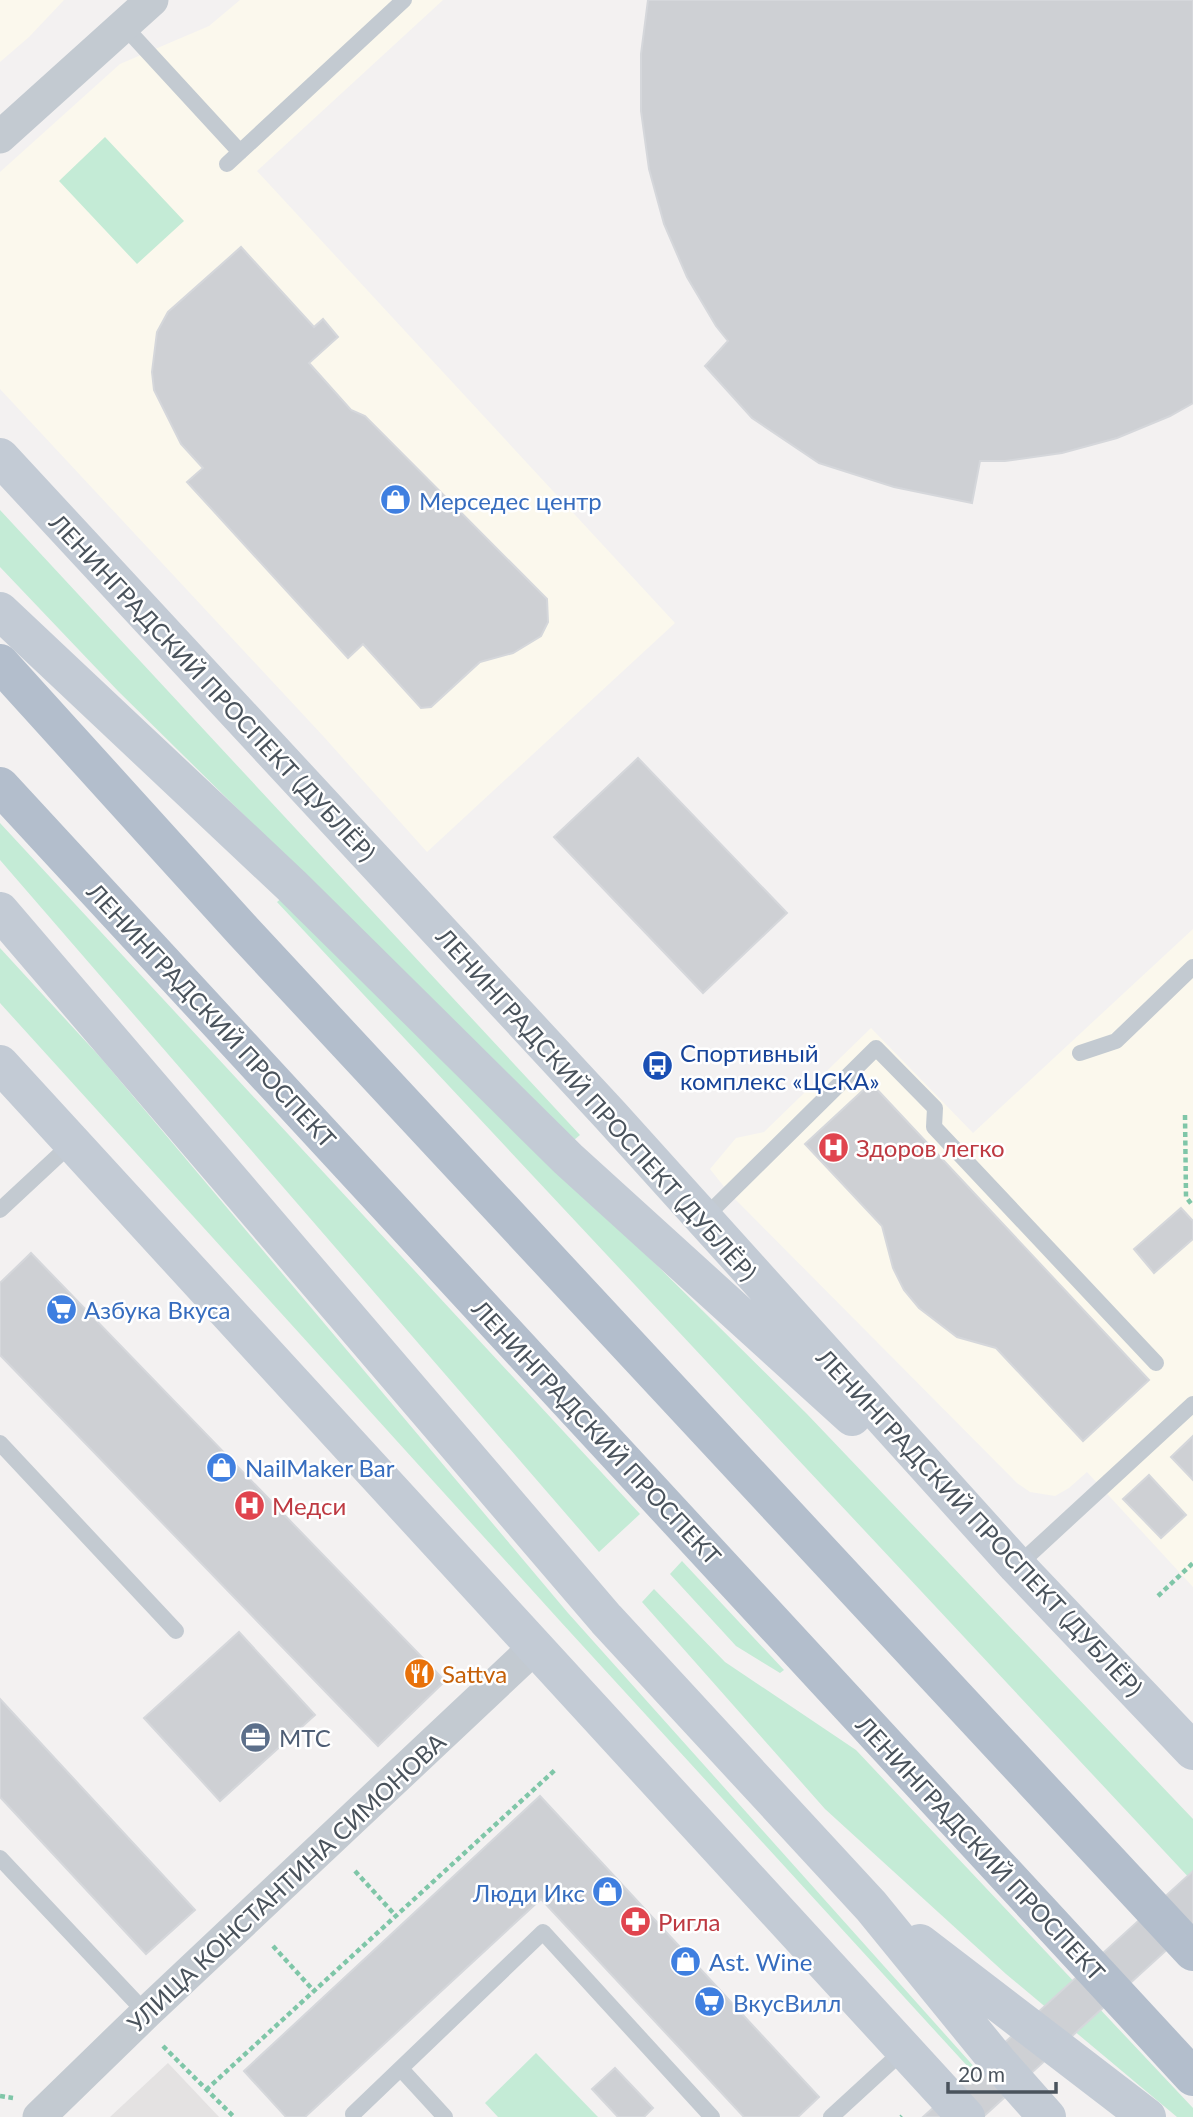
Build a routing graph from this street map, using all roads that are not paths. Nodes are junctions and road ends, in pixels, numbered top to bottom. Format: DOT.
graph roads {
  1 [pos="152,0"];
  2 [pos="404,0"];
  3 [pos="124,26"];
  4 [pos="0,136"];
  5 [pos="240,152"];
  6 [pos="227,164"];
  7 [pos="0,457"];
  8 [pos="0,611"];
  9 [pos="0,663"];
  10 [pos="0,786"];
  11 [pos="0,911"];
  12 [pos="1193,967"];
  13 [pos="1080,1052"];
  14 [pos="0,1065"];
  15 [pos="72,1143"];
  16 [pos="0,1210"];
  17 [pos="703,1219"];
  18 [pos="1156,1363"];
  19 [pos="1193,1404"];
  20 [pos="0,1444"];
  21 [pos="1017,1566"];
  22 [pos="176,1631"];
  23 [pos="534,1648"];
  24 [pos="1192,1749"];
  25 [pos="0,1858"];
  26 [pos="871,1906"];
  27 [pos="1193,1952"];
  28 [pos="146,2012"];
  29 [pos="905,2050"];
  30 [pos="401,2069"];
  31 [pos="1193,2077"];
  32 [pos="353,2114"];
  33 [pos="39,2117"];
  34 [pos="445,2117"];
  35 [pos="712,2117"];
  36 [pos="831,2117"];
  37 [pos="966,2117"];
  38 [pos="1046,2117"];
  39 [pos="1147,2117"];
  1 -- 3 [label="street"];
  2 -- 5 [label="lane"];
  3 -- 4 [label="street"];
  3 -- 5 [label="lane"];
  5 -- 6 [label="lane"];
  7 -- 17 [label="main road, ЛЕНИНГРАДСКИЙ ПРОСПЕКТ (ДУБЛЁР)"];
  8 -- 21 [label="main road"];
  9 -- 27 [label="main road"];
  10 -- 31 [label="main road, ЛЕНИНГРАДСКИЙ ПРОСПЕКТ"];
  11 -- 26 [label="main road"];
  12 -- 13 [label="lane"];
  14 -- 15 [label="main road"];
  15 -- 16 [label="lane"];
  15 -- 23 [label="main road"];
  17 -- 18 [label="lane"];
  17 -- 21 [label="main road, ЛЕНИНГРАДСКИЙ ПРОСПЕКТ (ДУБЛЁР)"];
  19 -- 21 [label="lane"];
  20 -- 22 [label="lane"];
  21 -- 24 [label="main road, ЛЕНИНГРАДСКИЙ ПРОСПЕКТ (ДУБЛЁР)"];
  23 -- 28 [label="street, УЛИЦА КОНСТАНТИНА СИМОНОВА"];
  23 -- 29 [label="main road"];
  25 -- 28 [label="lane"];
  26 -- 38 [label="main road"];
  26 -- 39 [label="main road"];
  28 -- 33 [label="street, УЛИЦА КОНСТАНТИНА СИМОНОВА"];
  29 -- 36 [label="lane"];
  29 -- 37 [label="main road"];
  30 -- 32 [label="lane"];
  30 -- 34 [label="lane"];
  30 -- 35 [label="lane"];
}
